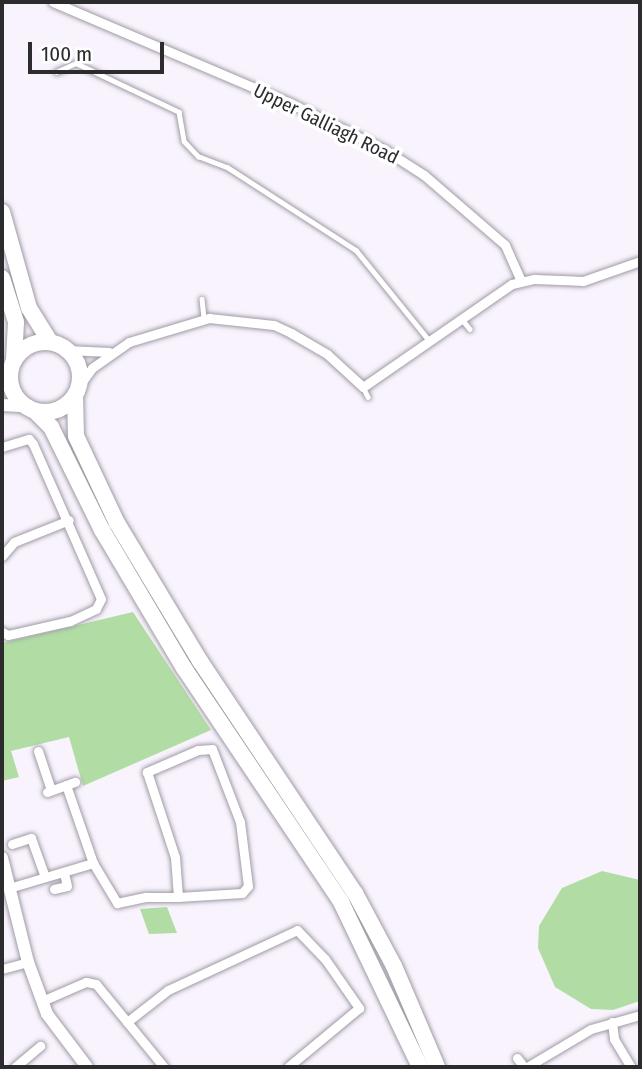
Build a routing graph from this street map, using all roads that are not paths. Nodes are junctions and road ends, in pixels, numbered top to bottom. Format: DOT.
graph roads {
  1 [pos="53,2"];
  2 [pos="57,72"];
  3 [pos="2,212"];
  4 [pos="640,261"];
  5 [pos="2,278"];
  6 [pos="522,281"];
  7 [pos="202,299"];
  8 [pos="461,317"];
  9 [pos="204,319"];
  10 [pos="470,329"];
  11 [pos="429,341"];
  12 [pos="50,342"];
  13 [pos="68,350"];
  14 [pos="111,352"];
  15 [pos="9,372"];
  16 [pos="363,387"];
  17 [pos="77,391"];
  18 [pos="368,397"];
  19 [pos="2,405"];
  20 [pos="30,408"];
  21 [pos="2,447"];
  22 [pos="69,520"];
  23 [pos="2,556"];
  24 [pos="2,632"];
  25 [pos="38,751"];
  26 [pos="12,844"];
  27 [pos="2,858"];
  28 [pos="93,863"];
  29 [pos="64,873"];
  30 [pos="45,877"];
  31 [pos="9,888"];
  32 [pos="54,889"];
  33 [pos="178,897"];
  34 [pos="28,962"];
  35 [pos="2,969"];
  36 [pos="42,1001"];
  37 [pos="640,1015"];
  38 [pos="127,1022"];
  39 [pos="612,1022"];
  40 [pos="40,1046"];
  41 [pos="517,1058"];
  42 [pos="19,1066"];
  43 [pos="87,1067"];
  44 [pos="164,1067"];
  45 [pos="288,1067"];
  46 [pos="420,1067"];
  47 [pos="437,1067"];
  48 [pos="525,1067"];
  49 [pos="631,1067"];
  1 -- 6 [label="street, Upper Galliagh Road"];
  2 -- 11 [label="lane"];
  3 -- 12 [label="highway"];
  4 -- 6 [label="street"];
  5 -- 15 [label="highway"];
  6 -- 8 [label="street"];
  7 -- 9 [label="lane"];
  8 -- 10 [label="lane"];
  8 -- 11 [label="street"];
  9 -- 14 [label="street"];
  9 -- 16 [label="street"];
  11 -- 16 [label="street"];
  12 -- 13 [label="highway"];
  12 -- 15 [label="highway"];
  13 -- 14 [label="street"];
  13 -- 17 [label="highway"];
  14 -- 17 [label="street"];
  15 -- 20 [label="highway"];
  16 -- 18 [label="lane"];
  17 -- 20 [label="highway"];
  17 -- 47 [label="highway"];
  19 -- 20 [label="street"];
  20 -- 46 [label="highway"];
  21 -- 22 [label="street"];
  22 -- 23 [label="street"];
  22 -- 24 [label="street"];
  25 -- 28 [label="street"];
  26 -- 30 [label="street"];
  27 -- 31 [label="street"];
  28 -- 29 [label="street"];
  28 -- 33 [label="street"];
  29 -- 30 [label="street"];
  29 -- 32 [label="street"];
  30 -- 31 [label="street"];
  31 -- 34 [label="street"];
  33 -- 33 [label="street"];
  34 -- 35 [label="street"];
  34 -- 36 [label="street"];
  36 -- 38 [label="street"];
  36 -- 43 [label="street"];
  37 -- 39 [label="street"];
  38 -- 44 [label="street"];
  38 -- 45 [label="street"];
  39 -- 48 [label="street"];
  39 -- 49 [label="street"];
  40 -- 42 [label="street"];
  41 -- 48 [label="street"];
}
